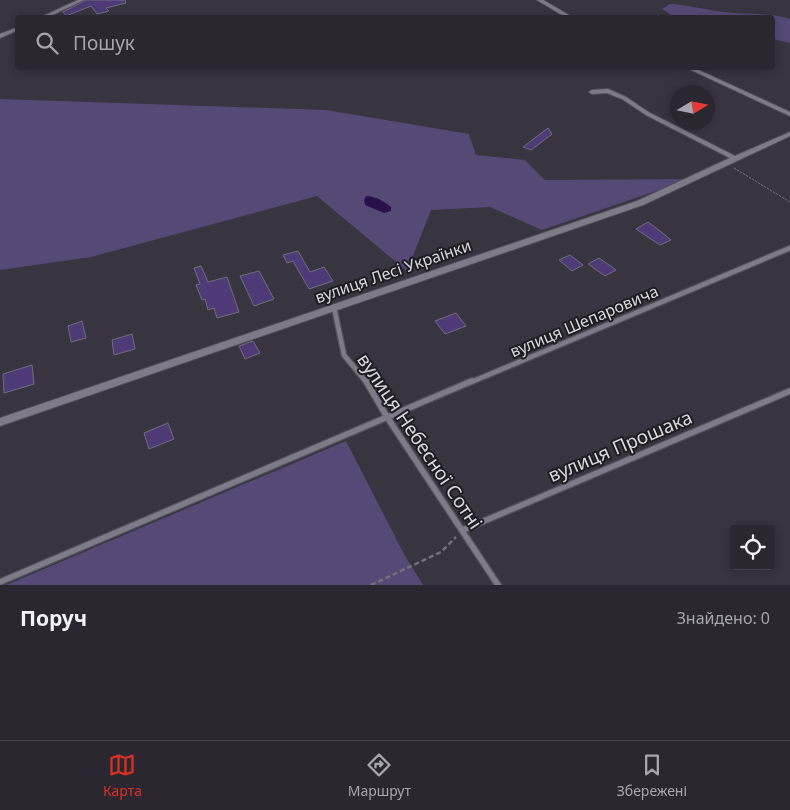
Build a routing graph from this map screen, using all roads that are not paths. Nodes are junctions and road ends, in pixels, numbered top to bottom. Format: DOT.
graph roads {
  1 [pos="82,0"];
  2 [pos="539,0"];
  3 [pos="48,15"];
  4 [pos="566,15"];
  5 [pos="15,29"];
  6 [pos="0,36"];
  7 [pos="694,70"];
  8 [pos="592,92"];
  9 [pos="790,114"];
  10 [pos="790,134"];
  11 [pos="734,158"];
  12 [pos="790,248"];
  13 [pos="334,307"];
  14 [pos="790,391"];
  15 [pos="387,417"];
  16 [pos="0,422"];
  17 [pos="463,530"];
  18 [pos="0,582"];
  19 [pos="498,585"];
  1 -- 3 [label="street"];
  2 -- 4 [label="street"];
  5 -- 6 [label="street"];
  7 -- 9 [label="street"];
  8 -- 11 [label="street"];
  10 -- 11 [label="street, вулиця Лесі Українки"];
  11 -- 13 [label="street, вулиця Лесі Українки"];
  12 -- 15 [label="lane, вулиця Шепаровича"];
  13 -- 15 [label="lane, вулиця Небесної Сотні"];
  13 -- 16 [label="street, вулиця Лесі Українки"];
  14 -- 17 [label="lane, вулиця Прошака"];
  15 -- 17 [label="lane, вулиця Небесної Сотні"];
  15 -- 18 [label="lane, вулиця Шепаровича"];
  17 -- 19 [label="lane, вулиця Небесної Сотні"];
}
